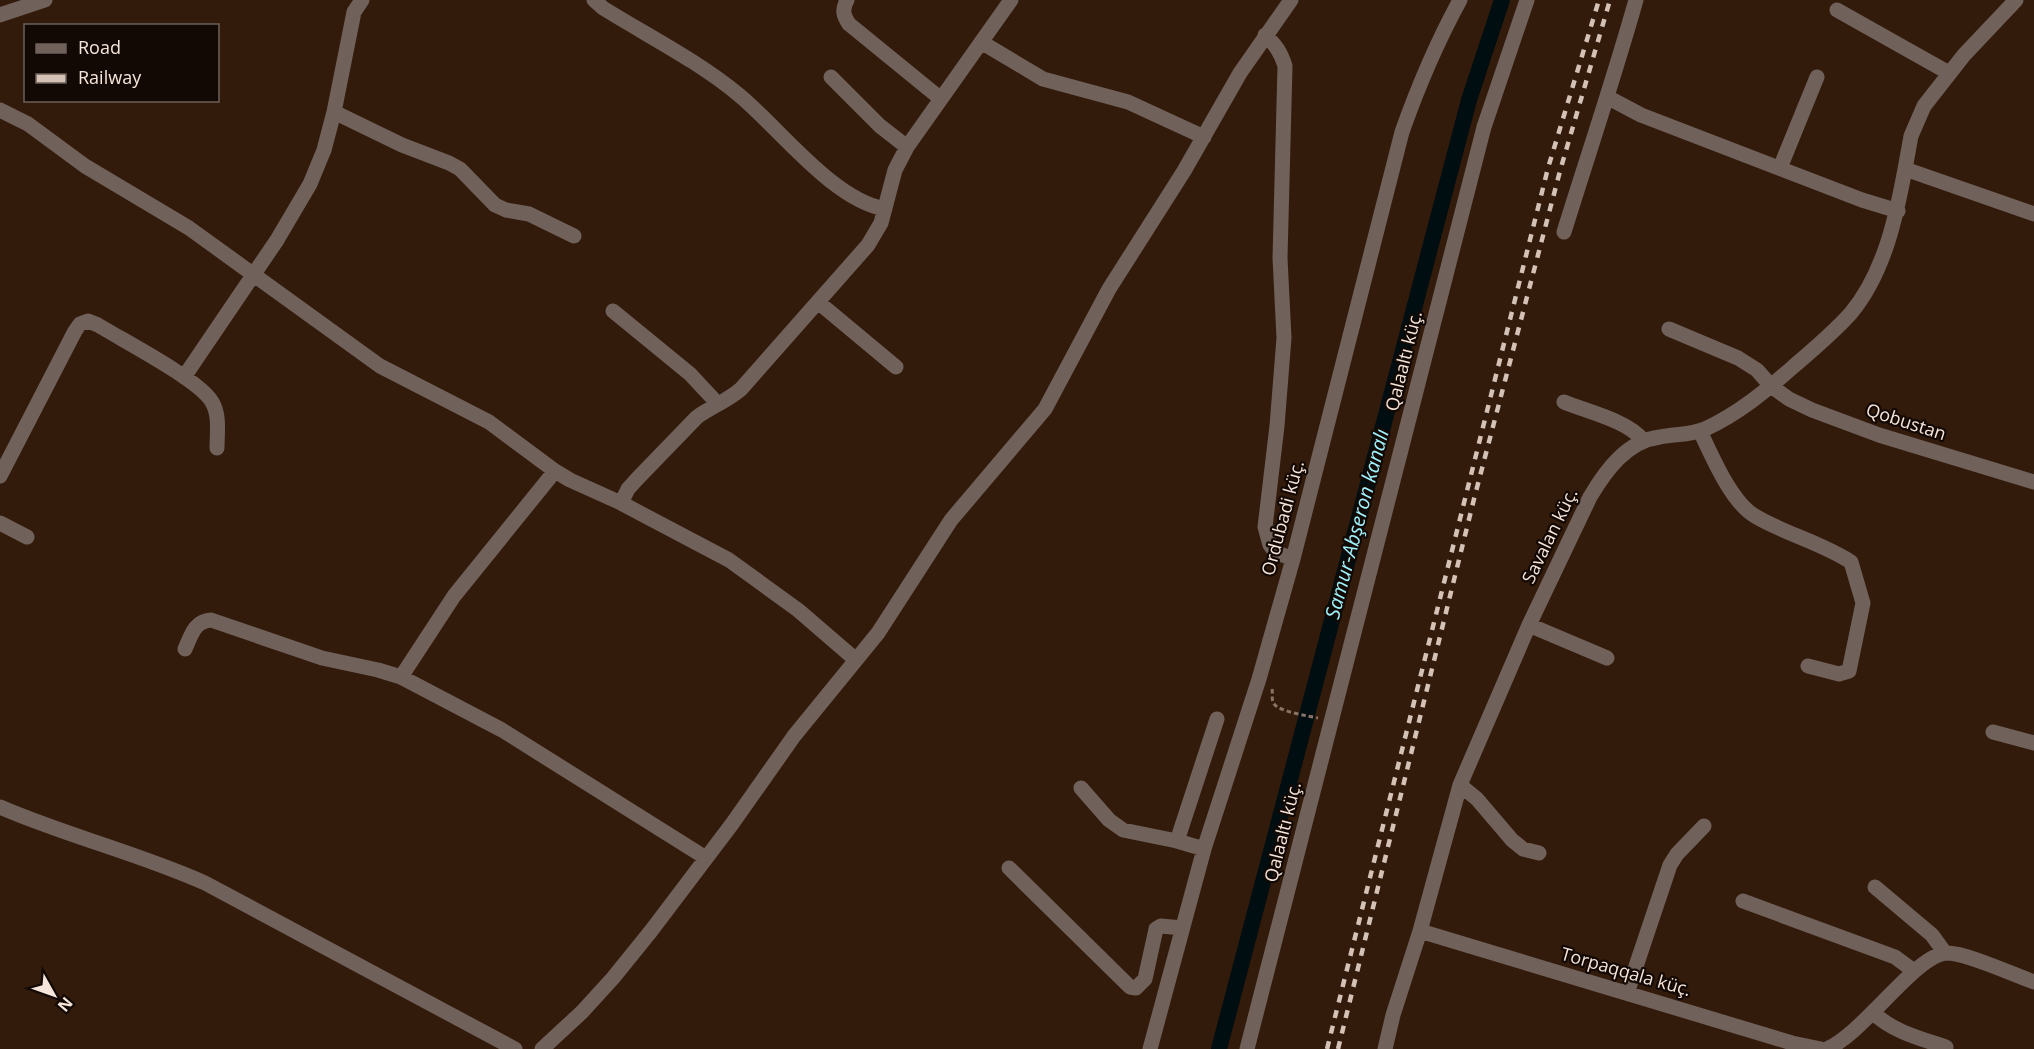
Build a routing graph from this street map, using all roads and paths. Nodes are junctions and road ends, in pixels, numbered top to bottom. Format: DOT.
graph roads {
  1 [pos="45,0"];
  2 [pos="362,0"];
  3 [pos="594,0"];
  4 [pos="847,0"];
  5 [pos="1011,0"];
  6 [pos="1291,0"];
  7 [pos="1460,0"];
  8 [pos="1527,0"];
  9 [pos="1636,0"];
  10 [pos="2016,0"];
  11 [pos="1837,10"];
  12 [pos="0,15"];
  13 [pos="1265,35"];
  14 [pos="981,42"];
  15 [pos="1949,73"];
  16 [pos="831,77"];
  17 [pos="1817,77"];
  18 [pos="1607,97"];
  19 [pos="941,99"];
  20 [pos="0,110"];
  21 [pos="334,112"];
  22 [pos="1204,137"];
  23 [pos="907,147"];
  24 [pos="1780,168"];
  25 [pos="1905,169"];
  26 [pos="885,209"];
  27 [pos="1898,211"];
  28 [pos="2034,214"];
  29 [pos="1564,232"];
  30 [pos="574,236"];
  31 [pos="254,273"];
  32 [pos="818,303"];
  33 [pos="613,311"];
  34 [pos="1670,329"];
  35 [pos="896,367"];
  36 [pos="184,377"];
  37 [pos="1771,386"];
  38 [pos="1564,402"];
  39 [pos="718,404"];
  40 [pos="1700,431"];
  41 [pos="1643,440"];
  42 [pos="218,447"];
  43 [pos="555,471"];
  44 [pos="0,476"];
  45 [pos="2034,482"];
  46 [pos="621,503"];
  47 [pos="0,523"];
  48 [pos="27,537"];
  49 [pos="1293,559"];
  50 [pos="1529,625"];
  51 [pos="185,649"];
  52 [pos="1606,658"];
  53 [pos="856,660"];
  54 [pos="1808,666"];
  55 [pos="401,677"];
  56 [pos="1259,679"];
  57 [pos="1217,718"];
  58 [pos="1331,721"];
  59 [pos="1993,732"];
  60 [pos="2034,743"];
  61 [pos="1460,785"];
  62 [pos="1081,788"];
  63 [pos="0,807"];
  64 [pos="1704,826"];
  65 [pos="1178,841"];
  66 [pos="1204,849"];
  67 [pos="1539,853"];
  68 [pos="706,858"];
  69 [pos="1009,868"];
  70 [pos="1875,887"];
  71 [pos="1743,901"];
  72 [pos="1182,928"];
  73 [pos="1420,930"];
  74 [pos="1945,953"];
  75 [pos="1914,970"];
  76 [pos="2034,982"];
  77 [pos="1627,993"];
  78 [pos="1874,1013"];
  79 [pos="1946,1047"];
  80 [pos="515,1049"];
  81 [pos="542,1049"];
  82 [pos="1150,1049"];
  83 [pos="1247,1049"];
  84 [pos="1385,1049"];
  85 [pos="1821,1049"];
  86 [pos="1827,1049"];
  1 -- 12 [label="street"];
  2 -- 21 [label="street"];
  3 -- 26 [label="street"];
  4 -- 19 [label="street"];
  5 -- 14 [label="street"];
  6 -- 13 [label="street"];
  7 -- 49 [label="street, Ordubadi küç."];
  8 -- 58 [label="street, Qalaaltı küç."];
  9 -- 18 [label="street"];
  10 -- 15 [label="street, Savalan küç."];
  11 -- 15 [label="street"];
  13 -- 22 [label="street"];
  13 -- 49 [label="street"];
  14 -- 19 [label="street"];
  14 -- 22 [label="street"];
  15 -- 25 [label="street, Savalan küç."];
  16 -- 23 [label="street"];
  17 -- 24 [label="street"];
  18 -- 24 [label="street"];
  18 -- 29 [label="street"];
  19 -- 23 [label="street"];
  20 -- 31 [label="street"];
  21 -- 30 [label="street"];
  21 -- 31 [label="street"];
  22 -- 53 [label="street"];
  23 -- 26 [label="street"];
  24 -- 27 [label="street"];
  25 -- 27 [label="street, Savalan küç."];
  25 -- 28 [label="street"];
  26 -- 32 [label="street"];
  27 -- 37 [label="street, Savalan küç."];
  31 -- 36 [label="street"];
  31 -- 43 [label="street"];
  32 -- 35 [label="street"];
  32 -- 39 [label="street"];
  33 -- 39 [label="street"];
  34 -- 37 [label="street, Qobustan"];
  36 -- 42 [label="street"];
  36 -- 44 [label="street"];
  37 -- 40 [label="street, Savalan küç."];
  37 -- 45 [label="street, Qobustan"];
  38 -- 41 [label="street"];
  39 -- 46 [label="street"];
  40 -- 41 [label="street, Savalan küç."];
  40 -- 54 [label="street"];
  41 -- 50 [label="street, Savalan küç."];
  43 -- 46 [label="street"];
  43 -- 55 [label="street"];
  46 -- 53 [label="street"];
  47 -- 48 [label="street"];
  49 -- 56 [label="street, Ordubadi küç."];
  50 -- 52 [label="street"];
  50 -- 61 [label="street, Savalan küç."];
  51 -- 55 [label="street"];
  53 -- 68 [label="street"];
  55 -- 68 [label="street"];
  56 -- 58 [label="path"];
  56 -- 66 [label="street, Ordubadi küç."];
  57 -- 65 [label="street"];
  58 -- 83 [label="street, Qalaaltı küç."];
  59 -- 60 [label="street"];
  61 -- 67 [label="street"];
  61 -- 73 [label="street, Savalan küç."];
  62 -- 65 [label="street"];
  63 -- 80 [label="street"];
  64 -- 77 [label="street"];
  65 -- 66 [label="street"];
  66 -- 72 [label="street, Ordubadi küç."];
  68 -- 81 [label="street"];
  69 -- 72 [label="street"];
  70 -- 74 [label="street"];
  71 -- 75 [label="street"];
  72 -- 82 [label="street, Ordubadi küç."];
  73 -- 77 [label="street, Torpaqqala küç."];
  73 -- 84 [label="street, Savalan küç."];
  74 -- 75 [label="street"];
  74 -- 76 [label="street"];
  75 -- 78 [label="street"];
  77 -- 85 [label="street, Torpaqqala küç."];
  78 -- 79 [label="street"];
  78 -- 86 [label="street"];
}
